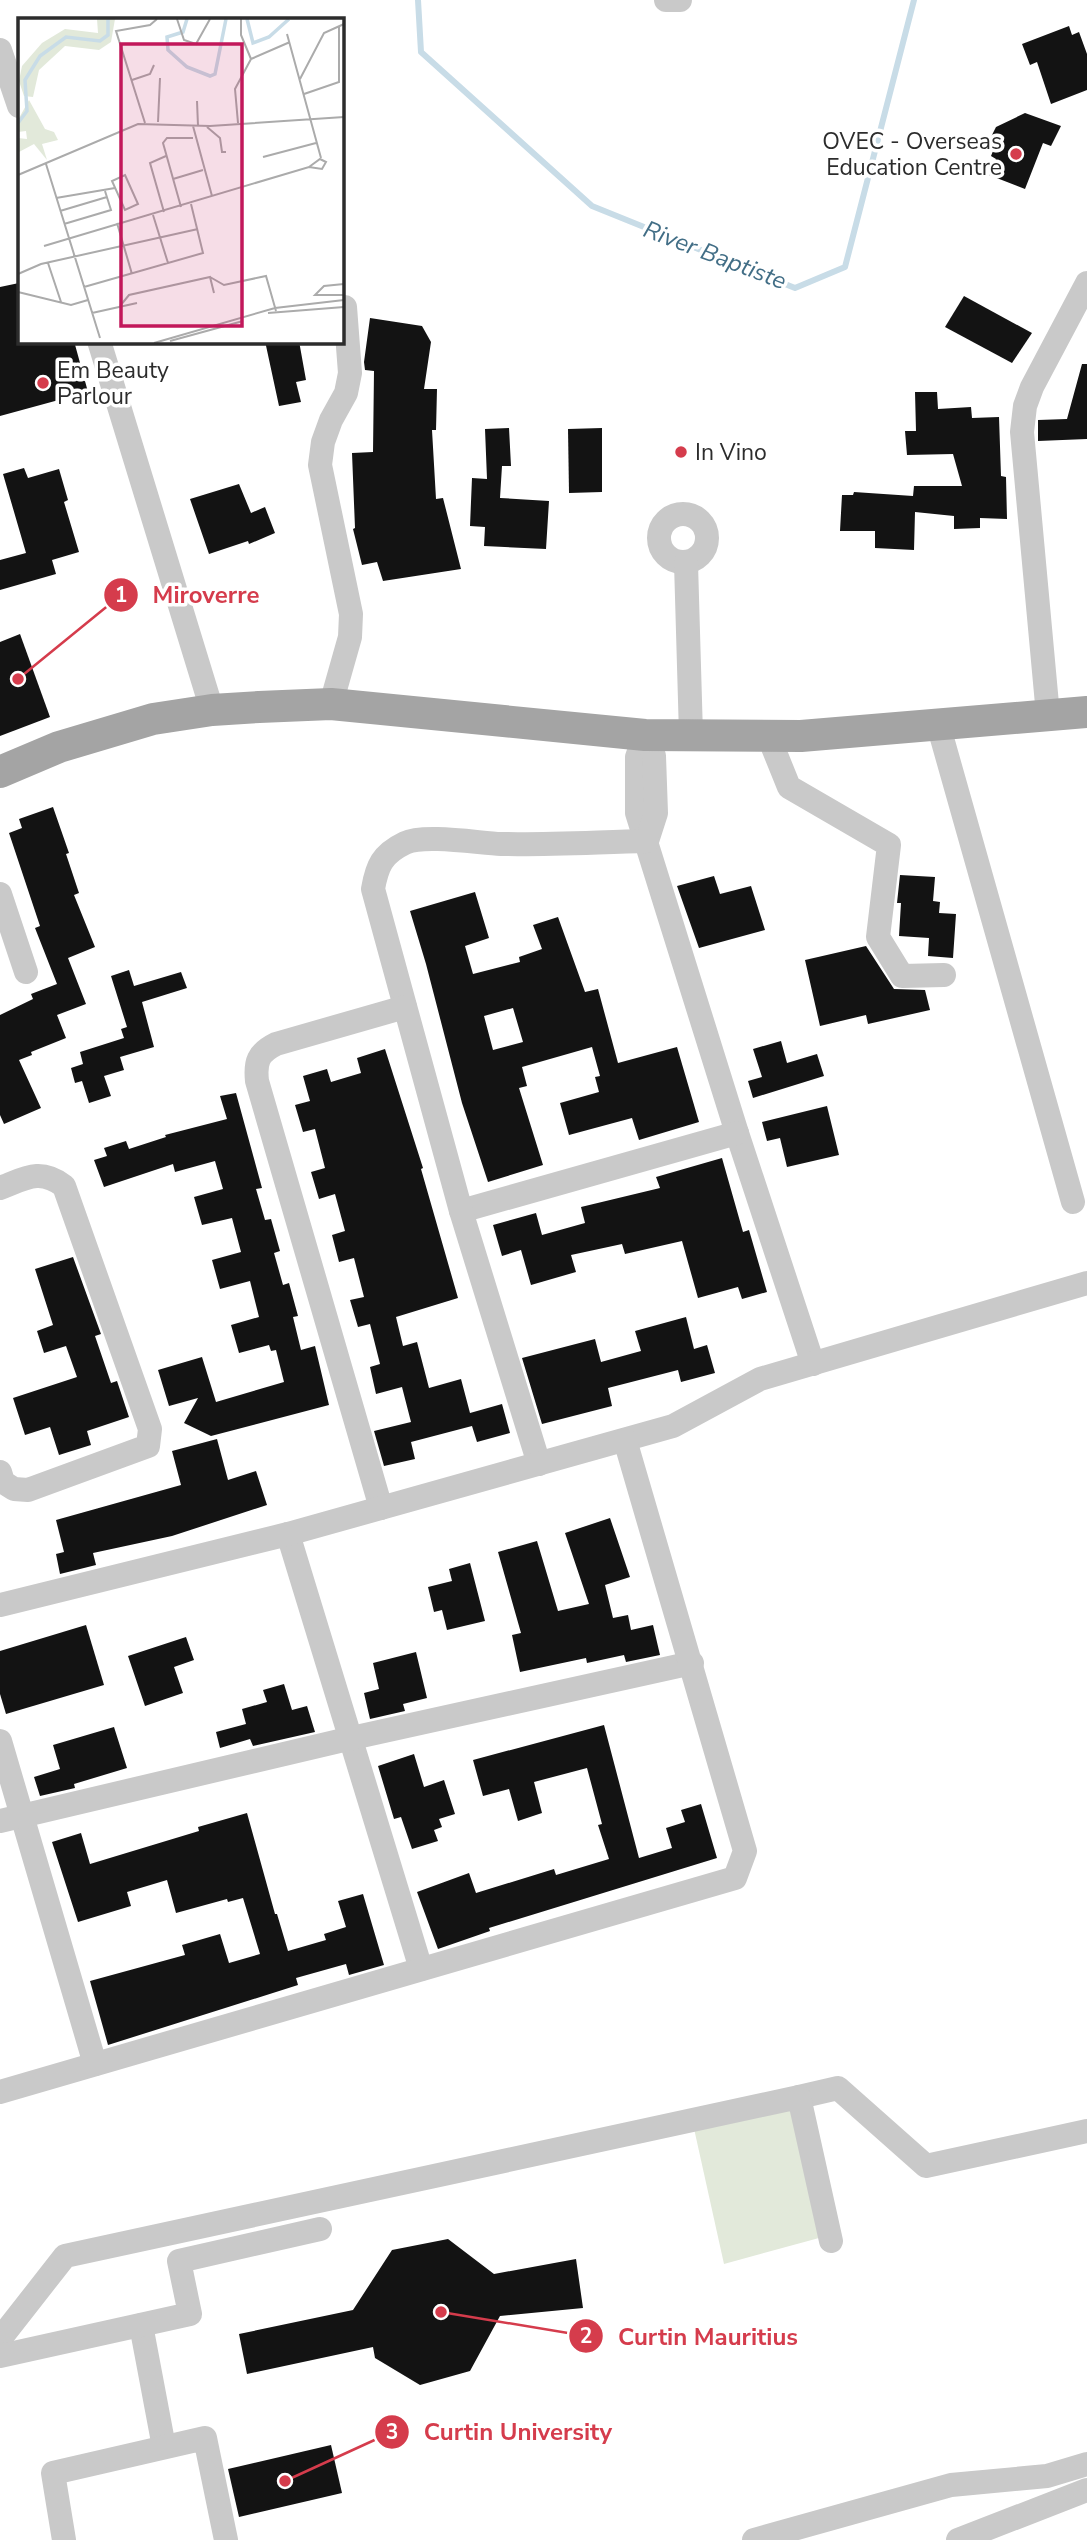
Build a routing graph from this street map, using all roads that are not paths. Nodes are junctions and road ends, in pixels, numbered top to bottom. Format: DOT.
graph roads {
  1 [pos="666,0"];
  2 [pos="680,0"];
  3 [pos="0,50"];
  4 [pos="18,103"];
  5 [pos="1087,283"];
  6 [pos="345,307"];
  7 [pos="100,343"];
  8 [pos="686,563"];
  9 [pos="331,704"];
  10 [pos="212,710"];
  11 [pos="1087,712"];
  12 [pos="1048,715"];
  13 [pos="938,724"];
  14 [pos="645,735"];
  15 [pos="691,735"];
  16 [pos="768,735"];
  17 [pos="0,772"];
  18 [pos="647,841"];
  19 [pos="0,894"];
  20 [pos="26,972"];
  21 [pos="944,975"];
  22 [pos="405,1007"];
  23 [pos="737,1133"];
  24 [pos="0,1188"];
  25 [pos="1073,1202"];
  26 [pos="461,1211"];
  27 [pos="1087,1283"];
  28 [pos="813,1364"];
  29 [pos="625,1440"];
  30 [pos="538,1464"];
  31 [pos="0,1472"];
  32 [pos="381,1508"];
  33 [pos="288,1534"];
  34 [pos="0,1605"];
  35 [pos="692,1663"];
  36 [pos="352,1738"];
  37 [pos="0,1741"];
  38 [pos="11,1818"];
  39 [pos="421,1969"];
  40 [pos="95,2064"];
  41 [pos="0,2092"];
  42 [pos="799,2097"];
  43 [pos="1087,2131"];
  44 [pos="320,2229"];
  45 [pos="831,2241"];
  46 [pos="141,2325"];
  47 [pos="0,2339"];
  48 [pos="0,2356"];
  49 [pos="164,2447"];
  50 [pos="1087,2464"];
  51 [pos="1087,2490"];
  52 [pos="64,2540"];
  53 [pos="226,2540"];
  54 [pos="754,2540"];
  55 [pos="958,2540"];
  1 -- 2 [label="street"];
  3 -- 4 [label="street"];
  5 -- 12 [label="street"];
  6 -- 9 [label="street"];
  7 -- 10 [label="street"];
  8 -- 15 [label="street"];
  9 -- 10 [label="main road"];
  9 -- 14 [label="main road"];
  10 -- 17 [label="main road"];
  11 -- 12 [label="main road"];
  12 -- 13 [label="main road"];
  13 -- 16 [label="main road"];
  13 -- 25 [label="street"];
  14 -- 15 [label="main road"];
  14 -- 18 [label="street"];
  15 -- 16 [label="main road"];
  16 -- 21 [label="street"];
  18 -- 22 [label="street"];
  18 -- 23 [label="street"];
  19 -- 20 [label="street"];
  22 -- 26 [label="street"];
  22 -- 32 [label="street"];
  23 -- 26 [label="street"];
  23 -- 28 [label="street"];
  24 -- 31 [label="street"];
  26 -- 30 [label="street"];
  27 -- 28 [label="street"];
  28 -- 29 [label="street"];
  29 -- 30 [label="street"];
  29 -- 35 [label="street"];
  30 -- 32 [label="street"];
  32 -- 33 [label="street"];
  33 -- 34 [label="street"];
  33 -- 36 [label="street"];
  35 -- 36 [label="street"];
  35 -- 39 [label="street"];
  36 -- 38 [label="street"];
  36 -- 39 [label="street"];
  37 -- 38 [label="street"];
  38 -- 40 [label="street"];
  39 -- 40 [label="street"];
  40 -- 41 [label="street"];
  42 -- 43 [label="street"];
  42 -- 45 [label="street"];
  42 -- 47 [label="street"];
  44 -- 46 [label="street"];
  46 -- 48 [label="street"];
  46 -- 49 [label="street"];
  49 -- 52 [label="street"];
  49 -- 53 [label="street"];
  50 -- 54 [label="street"];
  51 -- 55 [label="street"];
}
